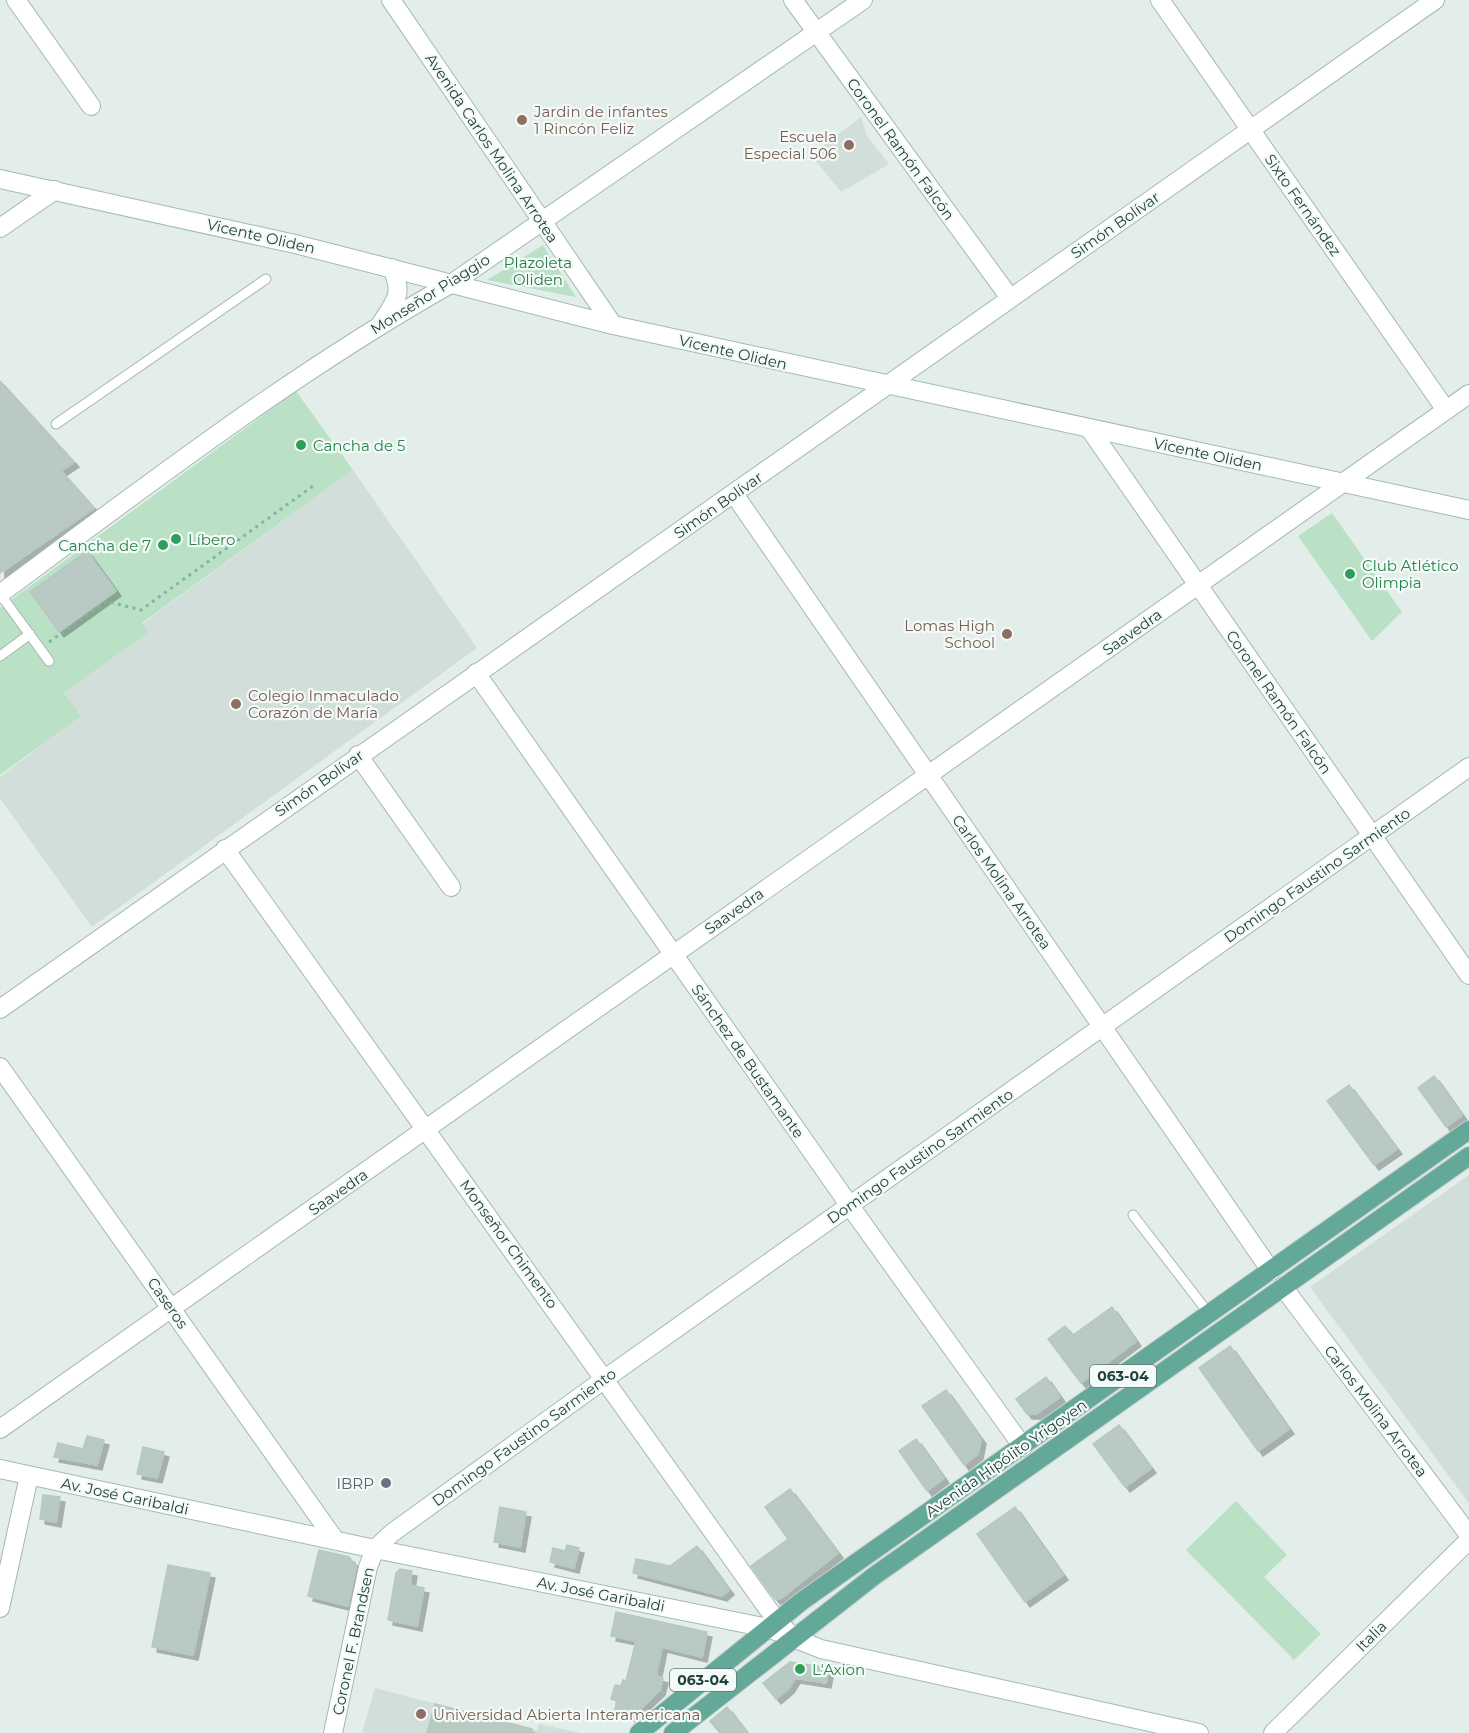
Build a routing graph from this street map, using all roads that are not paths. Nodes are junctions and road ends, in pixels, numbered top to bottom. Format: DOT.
graph roads {
  1 [pos="16,0"];
  2 [pos="391,0"];
  3 [pos="793,0"];
  4 [pos="863,0"];
  5 [pos="1160,0"];
  6 [pos="1435,0"];
  7 [pos="816,33"];
  8 [pos="91,106"];
  9 [pos="1251,131"];
  10 [pos="0,179"];
  11 [pos="55,190"];
  12 [pos="543,222"];
  13 [pos="0,228"];
  14 [pos="392,268"];
  15 [pos="266,279"];
  16 [pos="454,282"];
  17 [pos="1010,298"];
  18 [pos="382,322"];
  19 [pos="613,325"];
  20 [pos="886,386"];
  21 [pos="1469,394"];
  22 [pos="1446,410"];
  23 [pos="56,424"];
  24 [pos="1089,428"];
  25 [pos="1341,482"];
  26 [pos="734,494"];
  27 [pos="1469,510"];
  28 [pos="1197,586"];
  29 [pos="0,594"];
  30 [pos="30,634"];
  31 [pos="0,656"];
  32 [pos="49,660"];
  33 [pos="476,673"];
  34 [pos="358,755"];
  35 [pos="1469,767"];
  36 [pos="928,776"];
  37 [pos="1373,836"];
  38 [pos="225,849"];
  39 [pos="451,887"];
  40 [pos="672,954"];
  41 [pos="1469,975"];
  42 [pos="0,1009"];
  43 [pos="1103,1027"];
  44 [pos="0,1066"];
  45 [pos="427,1130"];
  46 [pos="1469,1130"];
  47 [pos="1469,1156"];
  48 [pos="850,1206"];
  49 [pos="1133,1215"];
  50 [pos="1271,1271"];
  51 [pos="1283,1287"];
  52 [pos="171,1307"];
  53 [pos="1210,1315"];
  54 [pos="606,1378"];
  55 [pos="0,1429"];
  56 [pos="1023,1447"];
  57 [pos="0,1469"];
  58 [pos="29,1476"];
  59 [pos="1469,1538"];
  60 [pos="335,1540"];
  61 [pos="375,1549"];
  62 [pos="0,1608"];
  63 [pos="772,1624"];
  64 [pos="793,1637"];
  65 [pos="333,1733"];
  66 [pos="639,1733"];
  67 [pos="673,1733"];
  68 [pos="1199,1733"];
  69 [pos="1273,1733"];
  1 -- 8 [label="street"];
  2 -- 12 [label="street, Avenida Carlos Molina Arrotea"];
  3 -- 7 [label="street, Coronel Ramón Falcón"];
  4 -- 7 [label="street, Monseñor Piaggio"];
  5 -- 9 [label="street, Sixto Fernández"];
  6 -- 9 [label="street, Simón Bolívar"];
  7 -- 12 [label="street, Monseñor Piaggio"];
  7 -- 17 [label="street, Coronel Ramón Falcón"];
  9 -- 17 [label="street, Simón Bolívar"];
  9 -- 22 [label="street, Sixto Fernández"];
  10 -- 11 [label="street, Vicente Oliden"];
  11 -- 13 [label="street"];
  11 -- 14 [label="street, Vicente Oliden"];
  12 -- 16 [label="street, Monseñor Piaggio"];
  12 -- 19 [label="street, Avenida Carlos Molina Arrotea"];
  14 -- 16 [label="street, Vicente Oliden"];
  14 -- 18 [label="street"];
  15 -- 23 [label="lane"];
  16 -- 18 [label="street, Monseñor Piaggio"];
  16 -- 19 [label="street, Vicente Oliden"];
  17 -- 20 [label="street, Simón Bolívar"];
  18 -- 29 [label="street, Monseñor Piaggio"];
  19 -- 20 [label="street, Vicente Oliden"];
  20 -- 24 [label="street, Vicente Oliden"];
  20 -- 26 [label="street, Simón Bolívar"];
  21 -- 22 [label="street, Saavedra"];
  22 -- 25 [label="street, Saavedra"];
  24 -- 25 [label="street, Vicente Oliden"];
  24 -- 28 [label="street, Coronel Ramón Falcón"];
  25 -- 27 [label="street, Vicente Oliden"];
  25 -- 28 [label="street, Saavedra"];
  26 -- 33 [label="street, Simón Bolívar"];
  26 -- 36 [label="street, Carlos Molina Arrotea"];
  28 -- 36 [label="street, Saavedra"];
  28 -- 37 [label="street, Coronel Ramón Falcón"];
  29 -- 30 [label="lane"];
  30 -- 31 [label="lane"];
  30 -- 32 [label="lane"];
  33 -- 34 [label="street, Simón Bolívar"];
  33 -- 40 [label="street, Sánchez de Bustamante"];
  34 -- 38 [label="street, Simón Bolívar"];
  34 -- 39 [label="street"];
  35 -- 37 [label="street, Domingo Faustino Sarmiento"];
  36 -- 40 [label="street, Saavedra"];
  36 -- 43 [label="street, Carlos Molina Arrotea"];
  37 -- 41 [label="street, Coronel Ramón Falcón"];
  37 -- 43 [label="street, Domingo Faustino Sarmiento"];
  38 -- 42 [label="street, Simón Bolívar"];
  38 -- 45 [label="street, Monseñor Chimento"];
  40 -- 45 [label="street, Saavedra"];
  40 -- 48 [label="street, Sánchez de Bustamante"];
  43 -- 48 [label="street, Domingo Faustino Sarmiento"];
  43 -- 50 [label="street, Carlos Molina Arrotea"];
  44 -- 52 [label="street, Caseros"];
  45 -- 52 [label="street, Saavedra"];
  45 -- 54 [label="street, Monseñor Chimento"];
  46 -- 50 [label="main road, Avenida Hipólito Yrigoyen / 063-04"];
  47 -- 51 [label="main road, Avenida Hipólito Yrigoyen / 063-04"];
  48 -- 54 [label="street, Domingo Faustino Sarmiento"];
  48 -- 56 [label="street, Sánchez de Bustamante"];
  49 -- 53 [label="lane"];
  50 -- 53 [label="main road, Avenida Hipólito Yrigoyen / 063-04"];
  51 -- 59 [label="street, Carlos Molina Arrotea"];
  51 -- 64 [label="main road, Avenida Hipólito Yrigoyen / 063-04"];
  52 -- 55 [label="street, Saavedra"];
  52 -- 60 [label="street, Caseros"];
  53 -- 56 [label="main road, Avenida Hipólito Yrigoyen / 063-04"];
  54 -- 61 [label="street, Domingo Faustino Sarmiento"];
  54 -- 63 [label="street, Monseñor Chimento"];
  56 -- 63 [label="main road, Avenida Hipólito Yrigoyen / 063-04"];
  57 -- 58 [label="street, Av. José Garibaldi"];
  58 -- 60 [label="street, Av. José Garibaldi"];
  58 -- 62 [label="street"];
  59 -- 69 [label="street, Italia"];
  60 -- 61 [label="street, Av. José Garibaldi"];
  61 -- 63 [label="street, Av. José Garibaldi"];
  61 -- 65 [label="street, Coronel F. Brandsen"];
  63 -- 64 [label="street, Monseñor Chimento"];
  63 -- 66 [label="main road, Avenida Hipólito Yrigoyen / 063-04"];
  64 -- 67 [label="main road, Avenida Hipólito Yrigoyen / 063-04"];
  64 -- 68 [label="street"];
}
